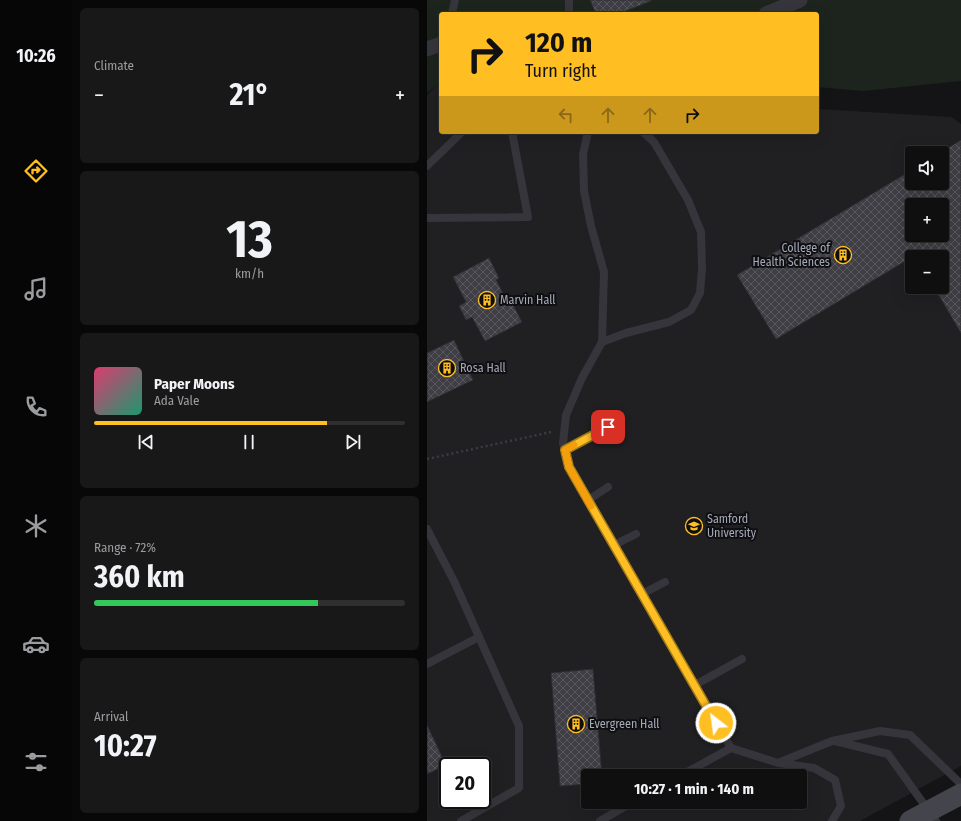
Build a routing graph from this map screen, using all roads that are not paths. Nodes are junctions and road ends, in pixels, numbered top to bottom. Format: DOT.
graph roads {
  1 [pos="455,0"];
  2 [pos="569,0"];
  3 [pos="801,0"];
  4 [pos="452,12"];
  5 [pos="569,12"];
  6 [pos="771,12"];
  7 [pos="439,45"];
  8 [pos="427,49"];
  9 [pos="460,134"];
  10 [pos="512,134"];
  11 [pos="587,134"];
  12 [pos="645,134"];
  13 [pos="427,166"];
  14 [pos="427,218"];
  15 [pos="602,342"];
  16 [pos="608,427"];
  17 [pos="565,450"];
  18 [pos="608,487"];
  19 [pos="588,500"];
  20 [pos="427,529"];
  21 [pos="636,534"];
  22 [pos="614,545"];
  23 [pos="665,582"];
  24 [pos="642,594"];
  25 [pos="479,637"];
  26 [pos="742,659"];
  27 [pos="427,664"];
  28 [pos="695,685"];
  29 [pos="832,741"];
  30 [pos="731,748"];
  31 [pos="779,763"];
  32 [pos="693,769"];
  33 [pos="961,784"];
  34 [pos="961,794"];
  35 [pos="620,809"];
  36 [pos="932,816"];
  37 [pos="461,821"];
  38 [pos="599,821"];
  39 [pos="832,821"];
  40 [pos="909,821"];
  1 -- 4 [label="lane"];
  2 -- 5 [label="lane"];
  3 -- 6 [label="street"];
  7 -- 8 [label="street"];
  9 -- 13 [label="lane"];
  10 -- 14 [label="lane"];
  11 -- 15 [label="lane"];
  12 -- 15 [label="lane"];
  15 -- 17 [label="lane"];
  16 -- 17 [label="lane"];
  17 -- 19 [label="lane"];
  18 -- 19 [label="lane"];
  19 -- 22 [label="lane"];
  20 -- 25 [label="lane"];
  21 -- 22 [label="lane"];
  22 -- 24 [label="lane"];
  23 -- 24 [label="lane"];
  24 -- 28 [label="lane"];
  25 -- 27 [label="lane"];
  25 -- 37 [label="lane"];
  26 -- 28 [label="lane"];
  28 -- 30 [label="lane"];
  29 -- 31 [label="lane"];
  29 -- 33 [label="lane"];
  29 -- 36 [label="lane"];
  30 -- 31 [label="lane"];
  30 -- 32 [label="lane"];
  31 -- 39 [label="lane"];
  34 -- 36 [label="main road"];
  35 -- 38 [label="lane"];
  36 -- 40 [label="main road"];
}
